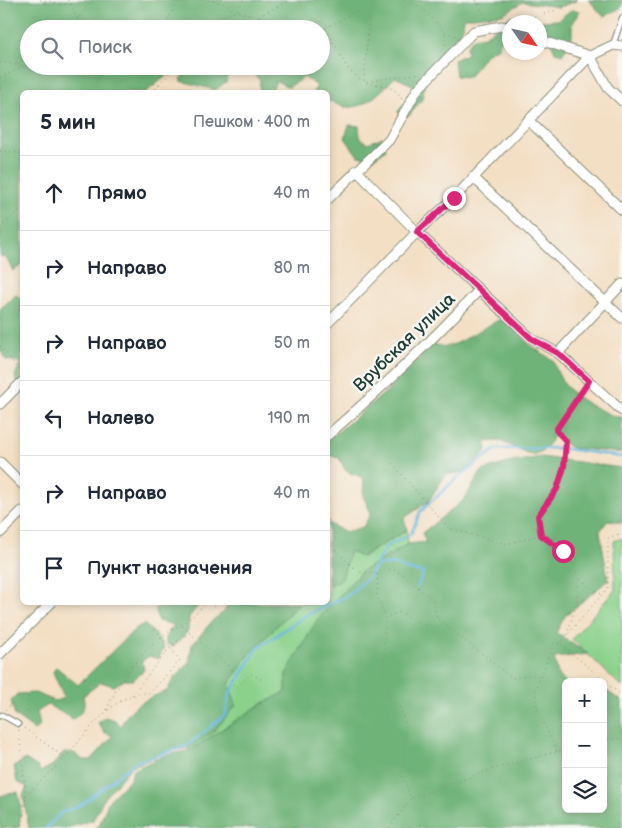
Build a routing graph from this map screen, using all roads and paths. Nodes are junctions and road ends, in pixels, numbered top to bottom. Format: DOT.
graph roads {
  1 [pos="40,0"];
  2 [pos="68,0"];
  3 [pos="91,0"];
  4 [pos="179,0"];
  5 [pos="208,0"];
  6 [pos="243,0"];
  7 [pos="290,0"];
  8 [pos="378,0"];
  9 [pos="404,0"];
  10 [pos="476,0"];
  11 [pos="581,0"];
  12 [pos="370,5"];
  13 [pos="71,6"];
  14 [pos="237,10"];
  15 [pos="234,12"];
  16 [pos="540,15"];
  17 [pos="259,16"];
  18 [pos="622,18"];
  19 [pos="78,20"];
  20 [pos="80,20"];
  21 [pos="167,20"];
  22 [pos="214,20"];
  23 [pos="273,20"];
  24 [pos="502,26"];
  25 [pos="330,27"];
  26 [pos="492,27"];
  27 [pos="444,32"];
  28 [pos="330,36"];
  29 [pos="466,40"];
  30 [pos="547,42"];
  31 [pos="618,46"];
  32 [pos="590,56"];
  33 [pos="446,60"];
  34 [pos="0,62"];
  35 [pos="20,66"];
  36 [pos="20,69"];
  37 [pos="436,70"];
  38 [pos="73,75"];
  39 [pos="95,75"];
  40 [pos="101,75"];
  41 [pos="169,75"];
  42 [pos="0,78"];
  43 [pos="98,79"];
  44 [pos="364,82"];
  45 [pos="162,84"];
  46 [pos="95,90"];
  47 [pos="154,90"];
  48 [pos="622,101"];
  49 [pos="406,110"];
  50 [pos="528,120"];
  51 [pos="0,151"];
  52 [pos="20,153"];
  53 [pos="356,170"];
  54 [pos="473,177"];
  55 [pos="330,197"];
  56 [pos="20,209"];
  57 [pos="622,210"];
  58 [pos="0,228"];
  59 [pos="417,232"];
  60 [pos="622,284"];
  61 [pos="479,290"];
  62 [pos="605,302"];
  63 [pos="622,318"];
  64 [pos="330,321"];
  65 [pos="0,346"];
  66 [pos="558,353"];
  67 [pos="20,370"];
  68 [pos="589,381"];
  69 [pos="20,384"];
  70 [pos="0,404"];
  71 [pos="622,411"];
  72 [pos="330,433"];
  73 [pos="0,462"];
  74 [pos="392,463"];
  75 [pos="20,482"];
  76 [pos="20,512"];
  77 [pos="0,533"];
  78 [pos="622,533"];
  79 [pos="541,535"];
  80 [pos="330,544"];
  81 [pos="378,574"];
  82 [pos="579,578"];
  83 [pos="602,594"];
  84 [pos="49,605"];
  85 [pos="204,605"];
  86 [pos="385,618"];
  87 [pos="444,623"];
  88 [pos="182,626"];
  89 [pos="154,628"];
  90 [pos="188,634"];
  91 [pos="567,635"];
  92 [pos="163,636"];
  93 [pos="560,643"];
  94 [pos="171,646"];
  95 [pos="0,654"];
  96 [pos="540,676"];
  97 [pos="263,680"];
  98 [pos="31,692"];
  99 [pos="132,696"];
  100 [pos="622,696"];
  101 [pos="13,703"];
  102 [pos="107,710"];
  103 [pos="27,712"];
  104 [pos="1,716"];
  105 [pos="18,724"];
  106 [pos="622,738"];
  107 [pos="607,740"];
  108 [pos="562,750"];
  109 [pos="557,751"];
  110 [pos="65,758"];
  111 [pos="26,796"];
  112 [pos="412,799"];
  113 [pos="22,828"];
  114 [pos="389,828"];
  1 -- 13 [label="path"];
  2 -- 13 [label="path"];
  3 -- 20 [label="path"];
  4 -- 21 [label="path"];
  5 -- 15 [label="path"];
  6 -- 14 [label="path"];
  7 -- 17 [label="path"];
  8 -- 12 [label="path"];
  9 -- 27 [label="path"];
  10 -- 26 [label="path"];
  11 -- 16 [label="path"];
  12 -- 25 [label="path"];
  12 -- 44 [label="path"];
  13 -- 19 [label="path"];
  14 -- 15 [label="path"];
  14 -- 17 [label="path"];
  15 -- 22 [label="path"];
  17 -- 23 [label="path"];
  18 -- 31 [label="lane"];
  24 -- 26 [label="street"];
  26 -- 29 [label="street"];
  27 -- 29 [label="path"];
  27 -- 33 [label="path"];
  28 -- 44 [label="path"];
  29 -- 33 [label="street"];
  30 -- 32 [label="street"];
  31 -- 32 [label="street"];
  32 -- 48 [label="street"];
  32 -- 50 [label="street"];
  33 -- 37 [label="street"];
  34 -- 35 [label="path"];
  36 -- 42 [label="path"];
  37 -- 44 [label="path"];
  37 -- 49 [label="street"];
  38 -- 43 [label="path"];
  39 -- 43 [label="path"];
  40 -- 43 [label="path"];
  41 -- 45 [label="path"];
  43 -- 45 [label="path"];
  43 -- 46 [label="path"];
  44 -- 49 [label="path"];
  45 -- 47 [label="path"];
  49 -- 53 [label="street"];
  50 -- 54 [label="street"];
  50 -- 57 [label="street"];
  51 -- 52 [label="path"];
  53 -- 55 [label="street"];
  53 -- 59 [label="street"];
  54 -- 59 [label="street"];
  54 -- 62 [label="street"];
  56 -- 58 [label="path"];
  59 -- 61 [label="street"];
  59 -- 64 [label="street"];
  60 -- 62 [label="street"];
  61 -- 66 [label="street"];
  61 -- 72 [label="street, Врубская улица"];
  62 -- 63 [label="street"];
  62 -- 66 [label="street"];
  65 -- 67 [label="path"];
  66 -- 68 [label="street"];
  68 -- 71 [label="street"];
  68 -- 79 [label="path"];
  69 -- 70 [label="street"];
  73 -- 75 [label="street"];
  74 -- 79 [label="path"];
  76 -- 77 [label="street"];
  78 -- 83 [label="path"];
  79 -- 82 [label="path"];
  80 -- 81 [label="path"];
  81 -- 86 [label="path"];
  81 -- 87 [label="path"];
  82 -- 83 [label="path"];
  82 -- 91 [label="path"];
  83 -- 91 [label="path"];
  84 -- 95 [label="street"];
  85 -- 88 [label="path"];
  86 -- 87 [label="path"];
  86 -- 112 [label="path"];
  87 -- 96 [label="path"];
  88 -- 90 [label="path"];
  88 -- 92 [label="path"];
  89 -- 92 [label="path"];
  90 -- 94 [label="path"];
  90 -- 97 [label="path"];
  91 -- 93 [label="path"];
  92 -- 94 [label="path"];
  92 -- 102 [label="path"];
  93 -- 96 [label="path"];
  93 -- 100 [label="path"];
  94 -- 99 [label="path"];
  94 -- 99 [label="path"];
  96 -- 109 [label="path"];
  98 -- 103 [label="path"];
  99 -- 102 [label="path"];
  101 -- 104 [label="path"];
  102 -- 110 [label="path"];
  104 -- 105 [label="lane"];
  105 -- 110 [label="path"];
  105 -- 111 [label="path"];
  106 -- 107 [label="path"];
  108 -- 109 [label="path"];
  109 -- 112 [label="path"];
  110 -- 111 [label="path"];
  111 -- 113 [label="path"];
  112 -- 114 [label="path"];
}
